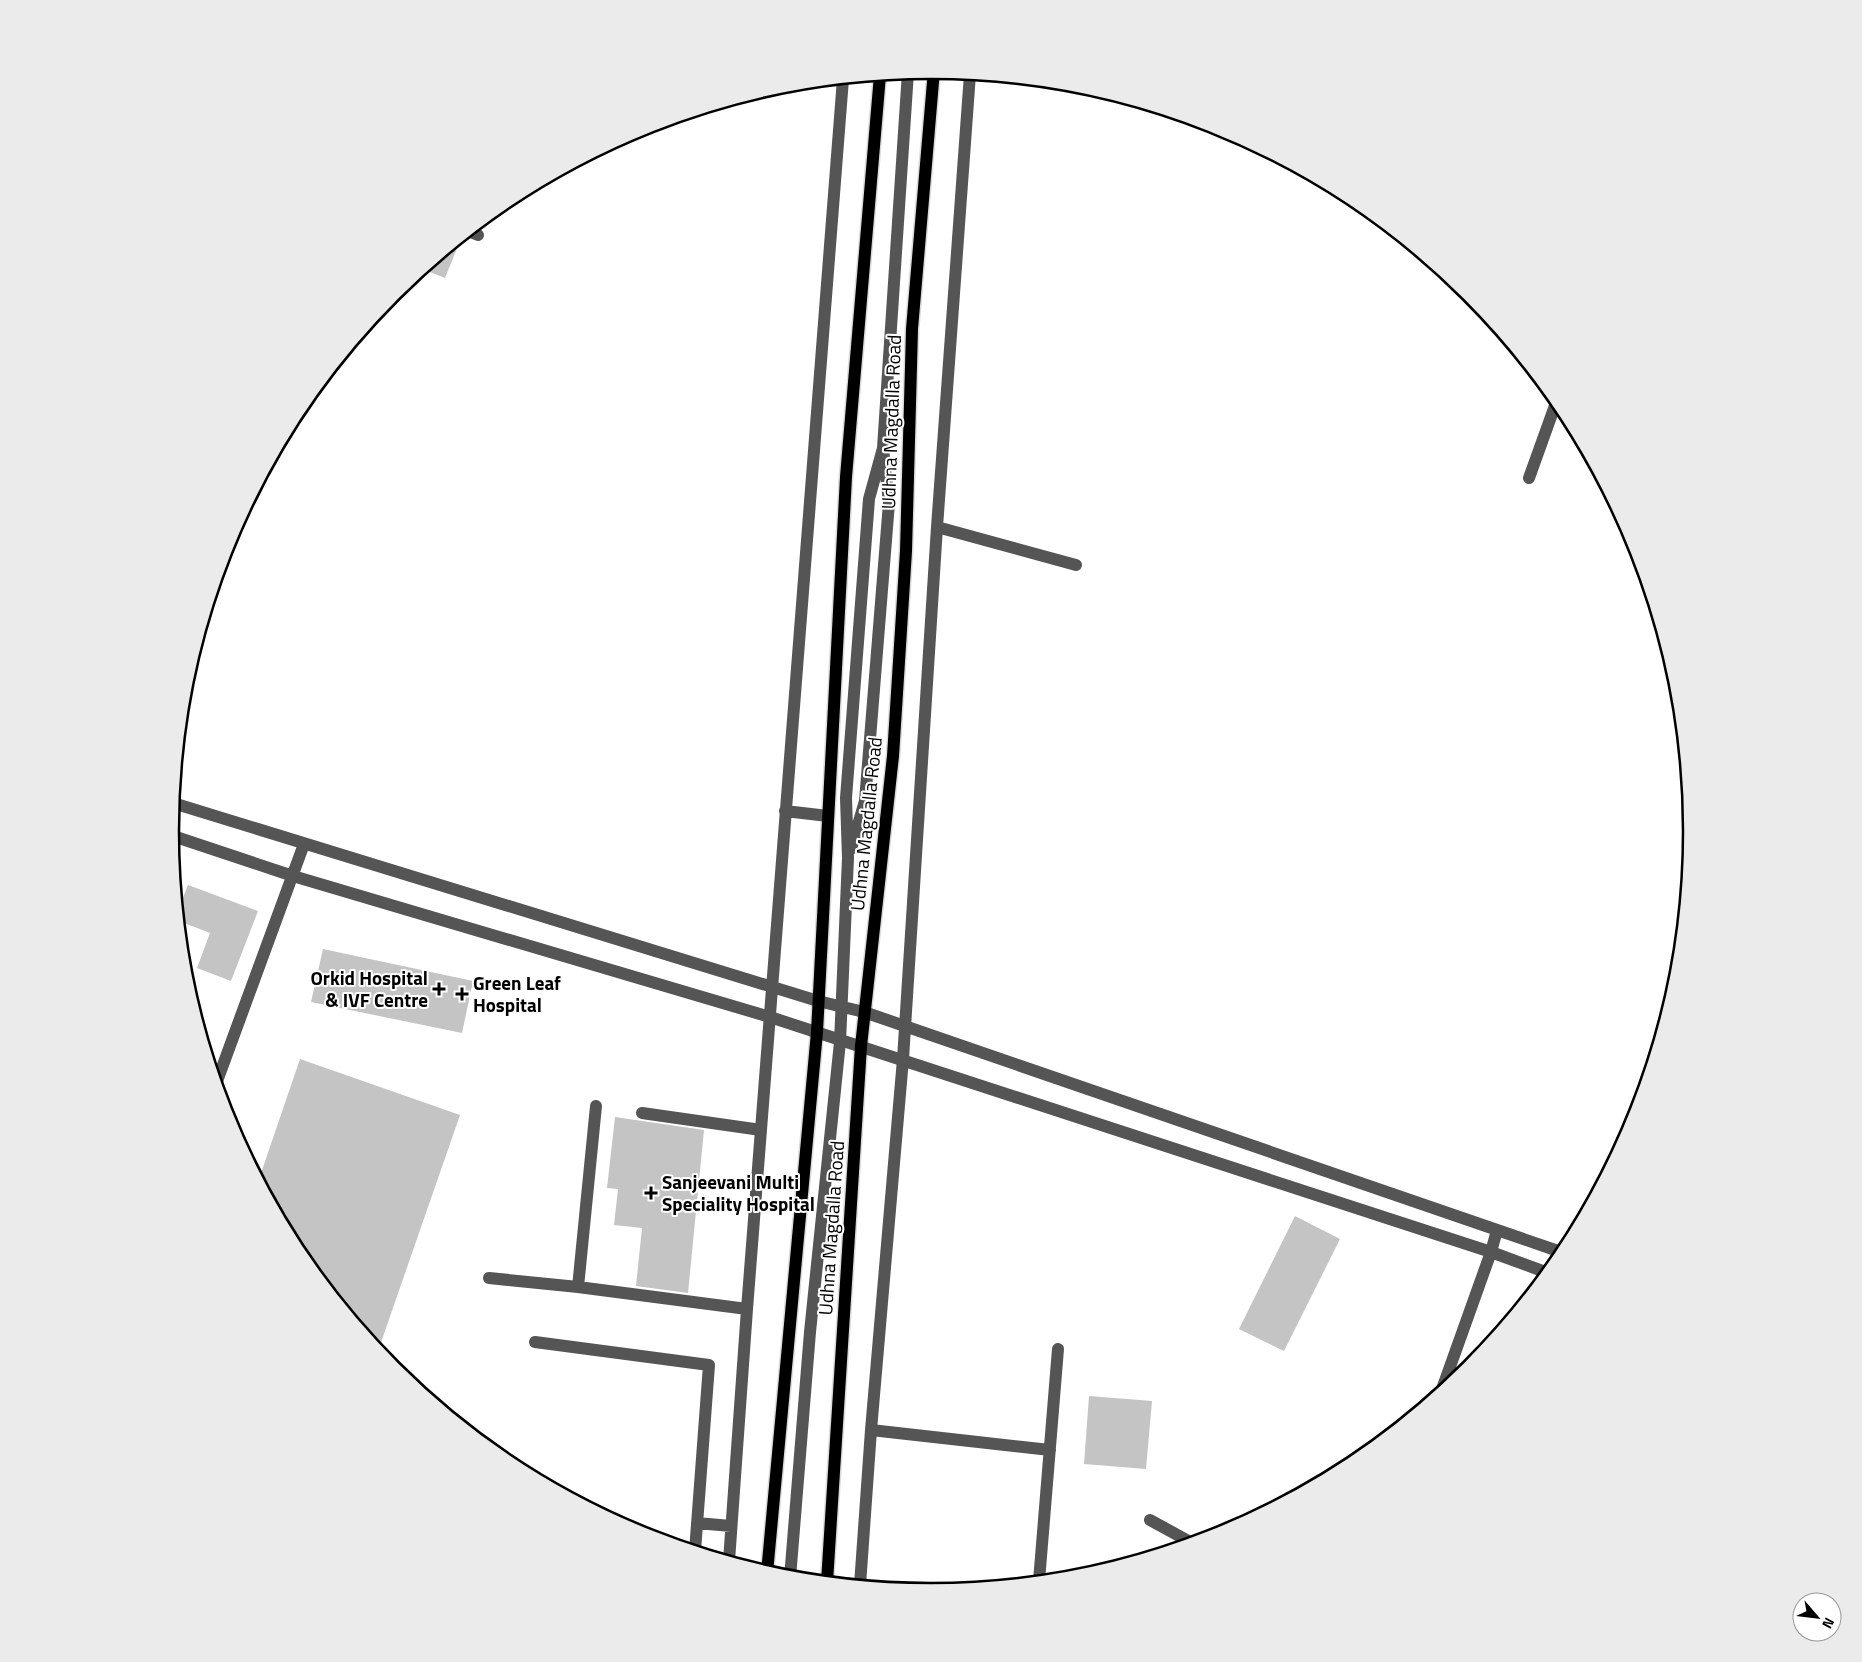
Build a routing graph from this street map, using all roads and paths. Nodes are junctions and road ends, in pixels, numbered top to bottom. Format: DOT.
graph roads {
  1 [pos="907,79"];
  2 [pos="933,79"];
  3 [pos="880,80"];
  4 [pos="970,80"];
  5 [pos="843,84"];
  6 [pos="1554,410"];
  7 [pos="882,448"];
  8 [pos="1529,478"];
  9 [pos="937,527"];
  10 [pos="1076,566"];
  11 [pos="180,805"];
  12 [pos="785,811"];
  13 [pos="828,816"];
  14 [pos="179,838"];
  15 [pos="304,844"];
  16 [pos="848,858"];
  17 [pos="293,876"];
  18 [pos="772,986"];
  19 [pos="818,1001"];
  20 [pos="841,1006"];
  21 [pos="864,1012"];
  22 [pos="770,1017"];
  23 [pos="905,1026"];
  24 [pos="817,1032"];
  25 [pos="840,1039"];
  26 [pos="861,1046"];
  27 [pos="903,1059"];
  28 [pos="220,1074"];
  29 [pos="596,1106"];
  30 [pos="642,1113"];
  31 [pos="761,1130"];
  32 [pos="1497,1230"];
  33 [pos="1555,1250"];
  34 [pos="1491,1252"];
  35 [pos="1541,1270"];
  36 [pos="489,1278"];
  37 [pos="578,1287"];
  38 [pos="747,1309"];
  39 [pos="535,1342"];
  40 [pos="1058,1349"];
  41 [pos="1445,1380"];
  42 [pos="871,1430"];
  43 [pos="1050,1450"];
  44 [pos="1150,1520"];
  45 [pos="698,1523"];
  46 [pos="732,1526"];
  47 [pos="1184,1539"];
  48 [pos="696,1545"];
  49 [pos="729,1556"];
  50 [pos="768,1565"];
  51 [pos="791,1570"];
  52 [pos="1039,1575"];
  53 [pos="828,1576"];
  54 [pos="860,1580"];
  1 -- 7 [label="street"];
  2 -- 21 [label="main road, Udhna Magdalla Road"];
  3 -- 13 [label="main road, Udhna Magdalla Road"];
  4 -- 9 [label="street"];
  5 -- 12 [label="street"];
  6 -- 8 [label="street"];
  7 -- 16 [label="street"];
  7 -- 16 [label="street"];
  9 -- 10 [label="street"];
  9 -- 23 [label="street"];
  11 -- 15 [label="street"];
  12 -- 13 [label="street"];
  12 -- 18 [label="street"];
  13 -- 19 [label="main road, Udhna Magdalla Road"];
  14 -- 17 [label="street"];
  15 -- 17 [label="street"];
  15 -- 18 [label="street"];
  16 -- 20 [label="street"];
  17 -- 22 [label="street"];
  17 -- 28 [label="street"];
  18 -- 19 [label="street"];
  18 -- 22 [label="street"];
  19 -- 20 [label="street"];
  19 -- 24 [label="main road, Udhna Magdalla Road"];
  20 -- 21 [label="street"];
  20 -- 25 [label="street"];
  21 -- 23 [label="street"];
  21 -- 26 [label="main road, Udhna Magdalla Road"];
  22 -- 24 [label="street"];
  22 -- 31 [label="street"];
  23 -- 27 [label="street"];
  23 -- 32 [label="street"];
  24 -- 25 [label="street"];
  24 -- 50 [label="main road, Udhna Magdalla Road"];
  25 -- 26 [label="street"];
  25 -- 51 [label="street"];
  26 -- 27 [label="street"];
  26 -- 53 [label="main road, Udhna Magdalla Road"];
  27 -- 34 [label="street"];
  27 -- 42 [label="street"];
  29 -- 37 [label="street"];
  30 -- 31 [label="street"];
  31 -- 38 [label="street"];
  32 -- 33 [label="street"];
  32 -- 34 [label="street"];
  34 -- 35 [label="street"];
  34 -- 41 [label="street"];
  36 -- 37 [label="street"];
  37 -- 38 [label="street"];
  38 -- 46 [label="street"];
  39 -- 45 [label="street"];
  40 -- 43 [label="street"];
  42 -- 43 [label="street"];
  42 -- 54 [label="street"];
  43 -- 52 [label="street"];
  44 -- 47 [label="street"];
  45 -- 46 [label="street"];
  45 -- 48 [label="street"];
  46 -- 49 [label="street"];
}
